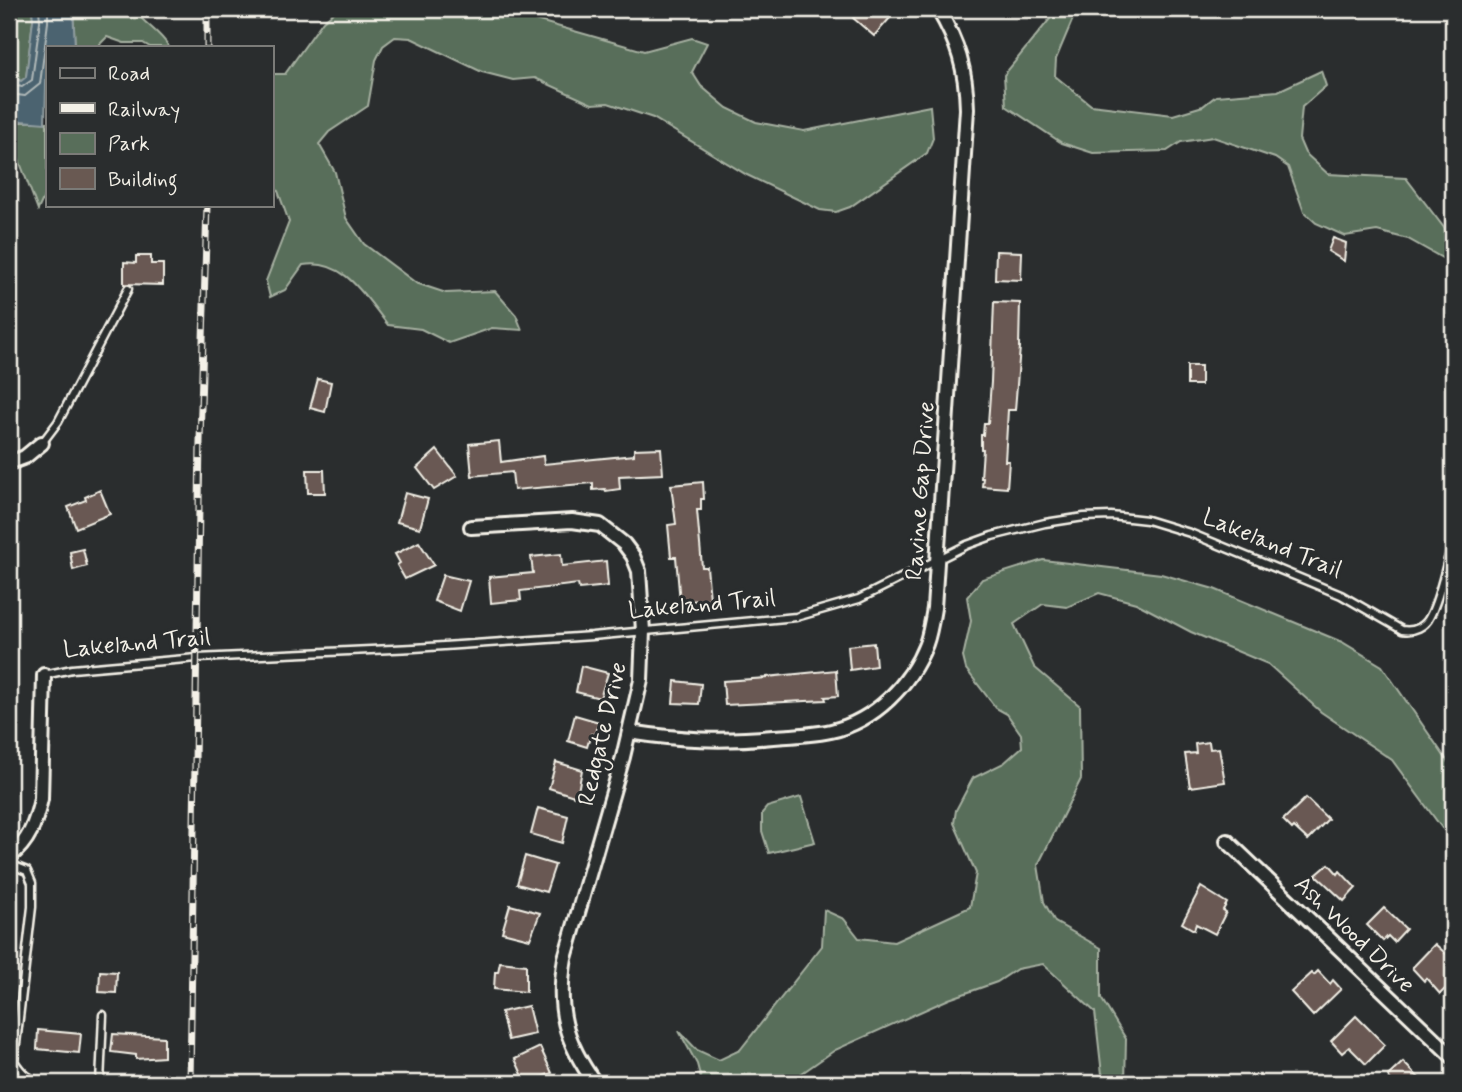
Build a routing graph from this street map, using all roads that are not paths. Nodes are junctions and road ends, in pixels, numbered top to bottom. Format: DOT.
graph roads {
  1 [pos="938,9"];
  2 [pos="128,289"];
  3 [pos="42,443"];
  4 [pos="9,463"];
  5 [pos="471,527"];
  6 [pos="1453,540"];
  7 [pos="938,561"];
  8 [pos="643,631"];
  9 [pos="44,675"];
  10 [pos="629,732"];
  11 [pos="1227,841"];
  12 [pos="9,857"];
  13 [pos="9,864"];
  14 [pos="103,1015"];
  15 [pos="1453,1057"];
  16 [pos="44,1083"];
  17 [pos="100,1083"];
  18 [pos="595,1083"];
  1 -- 7 [label="street, Ravine Gap Drive"];
  2 -- 3 [label="lane"];
  3 -- 4 [label="street"];
  5 -- 8 [label="street, Redgate Drive"];
  6 -- 7 [label="lane, Lakeland Trail"];
  7 -- 8 [label="lane, Lakeland Trail"];
  7 -- 10 [label="street, Ravine Gap Drive"];
  8 -- 9 [label="lane, Lakeland Trail"];
  8 -- 10 [label="street, Redgate Drive"];
  9 -- 12 [label="street, Lakeland Trail"];
  10 -- 18 [label="street, Redgate Drive"];
  11 -- 15 [label="street, Ash Wood Drive"];
  13 -- 16 [label="lane"];
  14 -- 17 [label="lane"];
}
